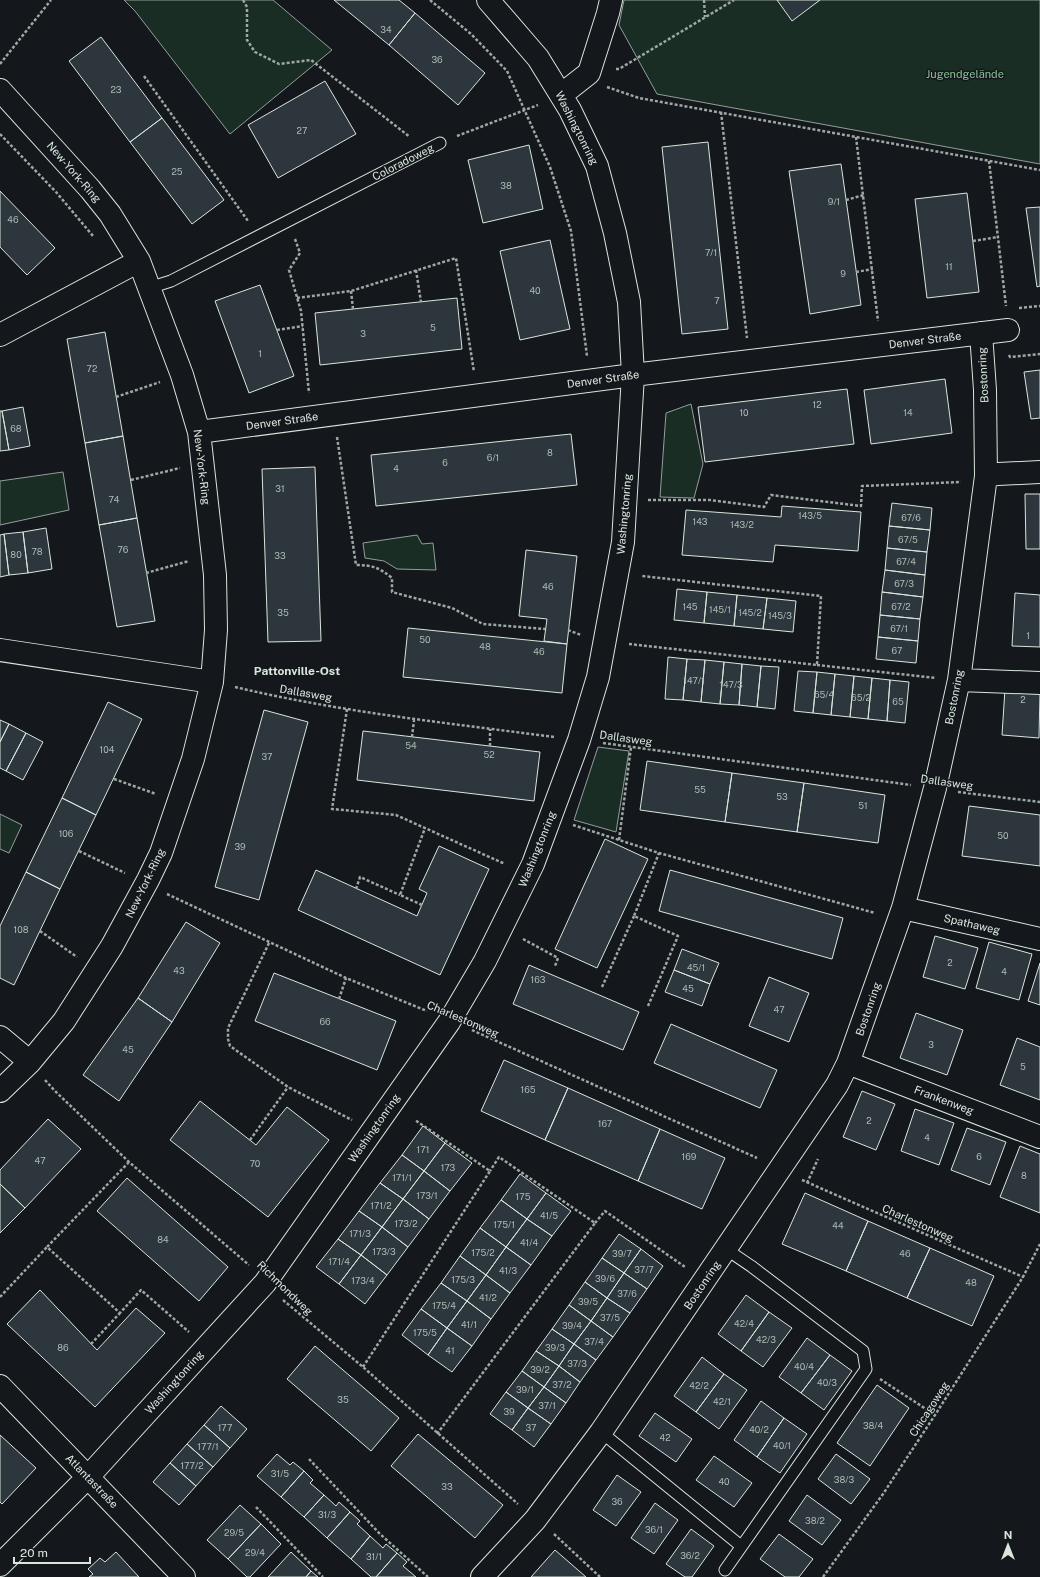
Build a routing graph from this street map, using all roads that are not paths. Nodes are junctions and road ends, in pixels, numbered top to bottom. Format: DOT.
graph roads {
  1 [pos="488,0"];
  2 [pos="611,0"];
  3 [pos="0,90"];
  4 [pos="561,95"];
  5 [pos="440,143"];
  6 [pos="139,261"];
  7 [pos="149,288"];
  8 [pos="1007,320"];
  9 [pos="982,333"];
  10 [pos="0,335"];
  11 [pos="633,375"];
  12 [pos="199,432"];
  13 [pos="1040,472"];
  14 [pos="986,476"];
  15 [pos="0,650"];
  16 [pos="959,680"];
  17 [pos="212,682"];
  18 [pos="1040,682"];
  19 [pos="903,908"];
  20 [pos="1040,939"];
  21 [pos="0,1038"];
  22 [pos="30,1062"];
  23 [pos="848,1063"];
  24 [pos="0,1091"];
  25 [pos="1040,1137"];
  26 [pos="726,1249"];
  27 [pos="0,1386"];
  28 [pos="601,1432"];
  29 [pos="87,1478"];
  30 [pos="741,1546"];
  31 [pos="0,1565"];
  32 [pos="725,1570"];
  33 [pos="184,1577"];
  34 [pos="482,1577"];
  1 -- 4 [label="street, Washingtonring"];
  2 -- 4 [label="street"];
  3 -- 6 [label="street, New-York-Ring"];
  4 -- 11 [label="street, Washingtonring"];
  5 -- 7 [label="lane, Coloradoweg"];
  6 -- 7 [label="street, New-York-Ring"];
  6 -- 10 [label="street"];
  7 -- 12 [label="street, New-York-Ring"];
  8 -- 9 [label="street, Denver Straße"];
  9 -- 11 [label="street, Denver Straße"];
  9 -- 14 [label="street, Bostonring"];
  11 -- 12 [label="street, Denver Straße"];
  11 -- 29 [label="street, Washingtonring"];
  12 -- 17 [label="street, New-York-Ring"];
  13 -- 14 [label="street"];
  14 -- 16 [label="street, Bostonring"];
  15 -- 17 [label="street"];
  16 -- 18 [label="street"];
  16 -- 19 [label="street, Bostonring"];
  17 -- 22 [label="street, New-York-Ring"];
  19 -- 20 [label="street, Spathaweg"];
  19 -- 23 [label="street, Bostonring"];
  21 -- 22 [label="street"];
  22 -- 24 [label="street, New-York-Ring"];
  23 -- 25 [label="street, Frankenweg"];
  23 -- 26 [label="street, Bostonring"];
  26 -- 28 [label="street, Bostonring"];
  26 -- 30 [label="lane"];
  27 -- 29 [label="street, Atlantastraße"];
  28 -- 30 [label="lane"];
  28 -- 34 [label="street, Bostonring"];
  29 -- 31 [label="street, Washingtonring"];
  29 -- 33 [label="street, Atlantastraße"];
  30 -- 32 [label="lane"];
}
